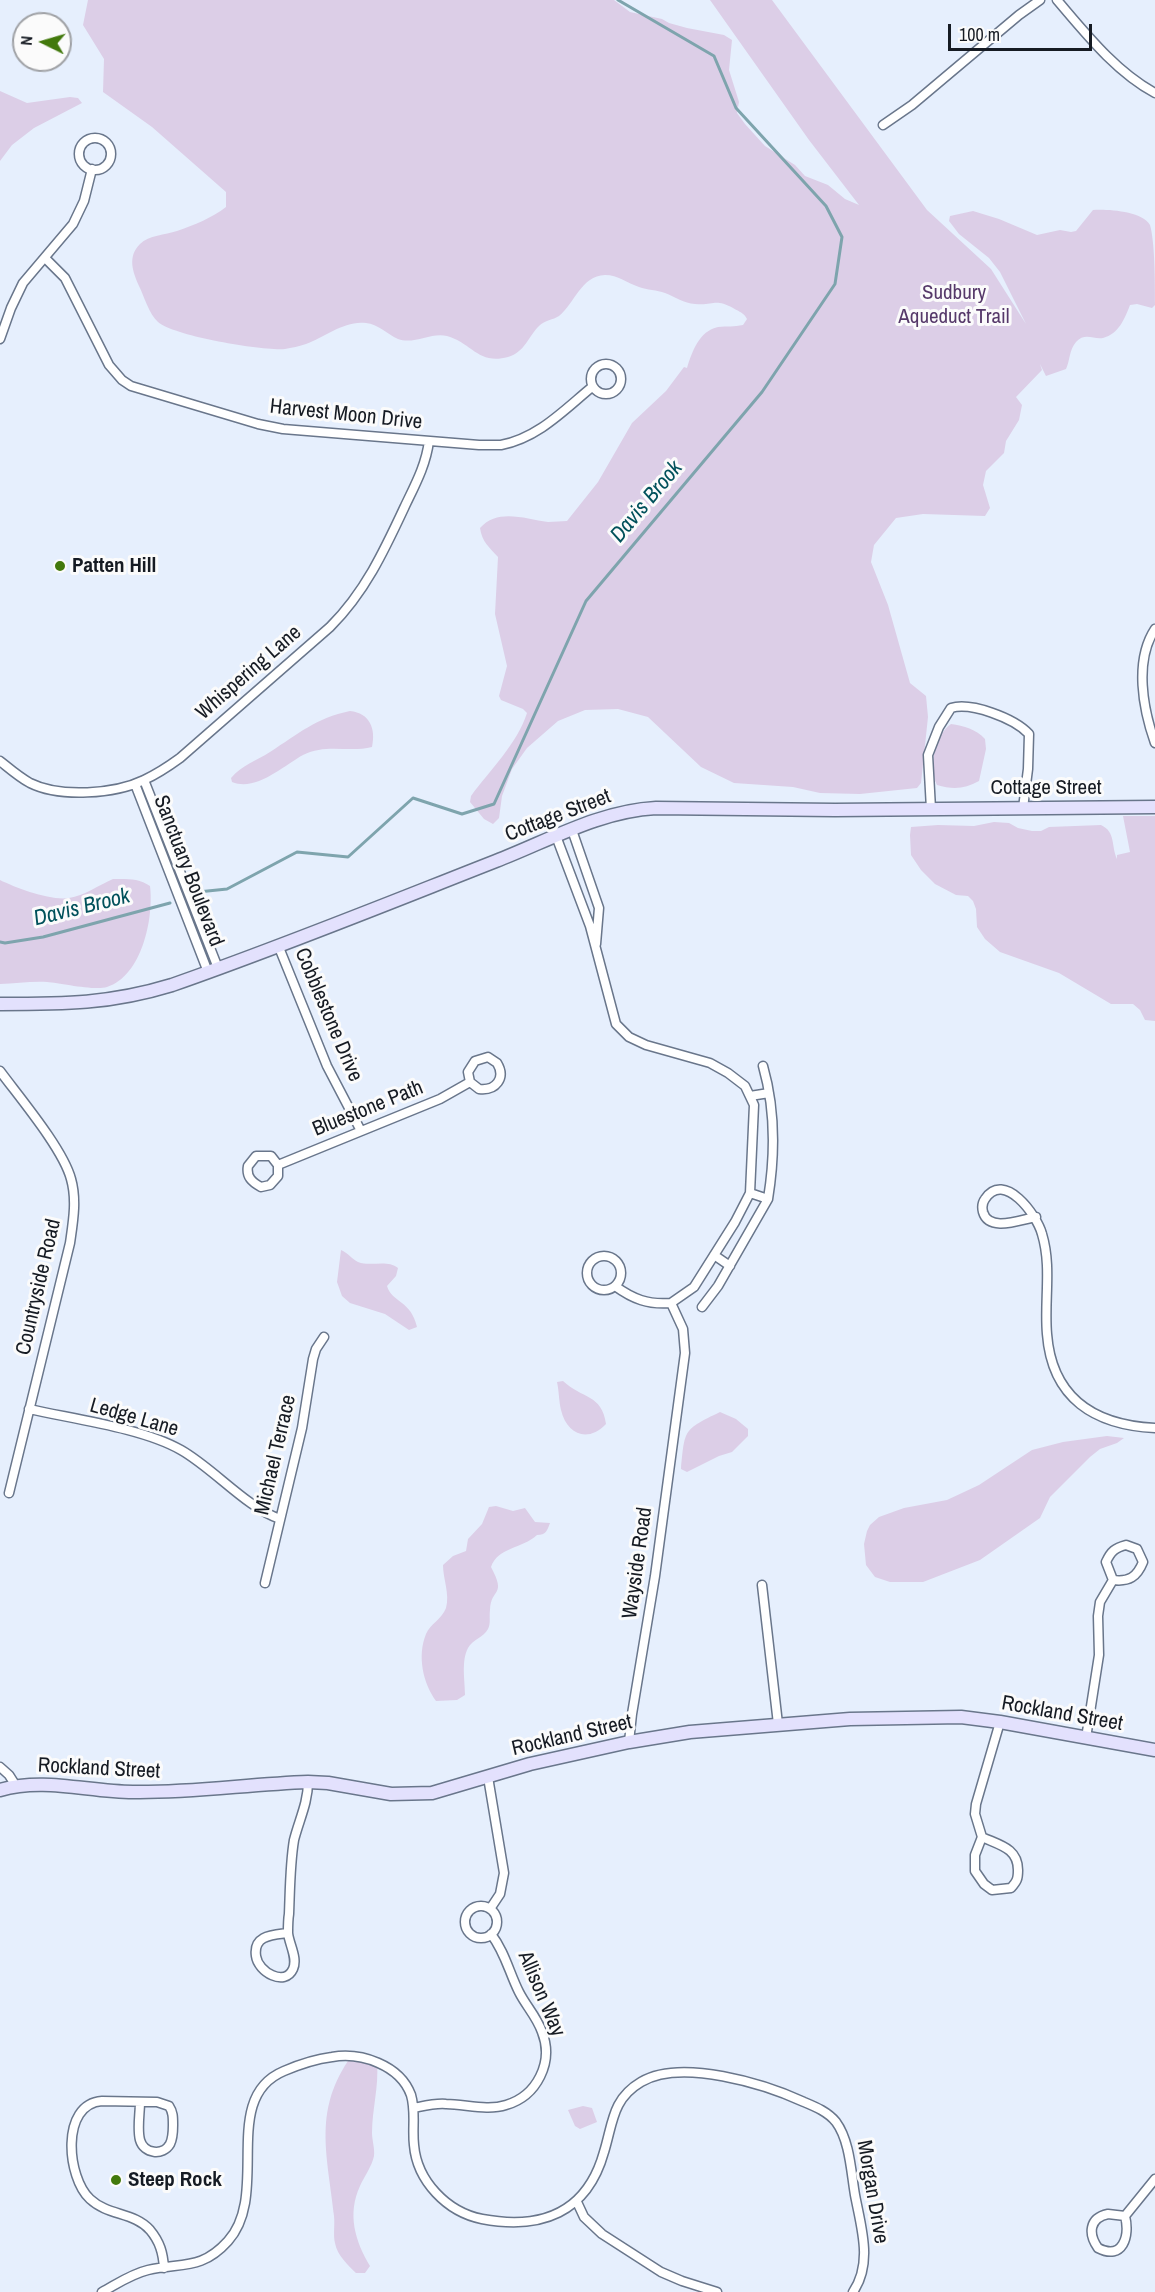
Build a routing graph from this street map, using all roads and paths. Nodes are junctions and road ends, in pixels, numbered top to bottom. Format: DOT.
graph roads {
  1 [pos="1040,0"];
  2 [pos="1057,0"];
  3 [pos="1155,93"];
  4 [pos="883,125"];
  5 [pos="93,169"];
  6 [pos="45,258"];
  7 [pos="0,339"];
  8 [pos="592,387"];
  9 [pos="429,441"];
  10 [pos="1155,629"];
  11 [pos="1155,743"];
  12 [pos="0,761"];
  13 [pos="140,782"];
  14 [pos="1155,807"];
  15 [pos="931,808"];
  16 [pos="1023,808"];
  17 [pos="572,830"];
  18 [pos="556,836"];
  19 [pos="278,945"];
  20 [pos="595,949"];
  21 [pos="213,970"];
  22 [pos="0,1004"];
  23 [pos="764,1066"];
  24 [pos="0,1071"];
  25 [pos="470,1082"];
  26 [pos="769,1093"];
  27 [pos="750,1096"];
  28 [pos="361,1131"];
  29 [pos="278,1165"];
  30 [pos="750,1193"];
  31 [pos="768,1199"];
  32 [pos="1036,1217"];
  33 [pos="714,1255"];
  34 [pos="730,1266"];
  35 [pos="615,1286"];
  36 [pos="671,1303"];
  37 [pos="702,1307"];
  38 [pos="324,1337"];
  39 [pos="29,1409"];
  40 [pos="1155,1428"];
  41 [pos="9,1493"];
  42 [pos="280,1518"];
  43 [pos="1113,1580"];
  44 [pos="265,1583"];
  45 [pos="762,1585"];
  46 [pos="999,1722"];
  47 [pos="778,1724"];
  48 [pos="1086,1738"];
  49 [pos="629,1742"];
  50 [pos="1155,1750"];
  51 [pos="0,1767"];
  52 [pos="488,1777"];
  53 [pos="308,1782"];
  54 [pos="16,1786"];
  55 [pos="0,1790"];
  56 [pos="982,1838"];
  57 [pos="490,1908"];
  58 [pos="288,1933"];
  59 [pos="491,1934"];
  60 [pos="140,2102"];
  61 [pos="414,2108"];
  62 [pos="1155,2179"];
  63 [pos="577,2202"];
  64 [pos="1125,2216"];
  65 [pos="164,2268"];
  66 [pos="102,2292"];
  67 [pos="717,2292"];
  68 [pos="853,2292"];
  1 -- 4 [label="street"];
  2 -- 3 [label="street"];
  5 -- 6 [label="street"];
  6 -- 7 [label="street"];
  6 -- 9 [label="street, Harvest Moon Drive"];
  8 -- 9 [label="street, Harvest Moon Drive"];
  9 -- 13 [label="street, Whispering Lane"];
  10 -- 11 [label="street"];
  12 -- 13 [label="street, Whispering Lane"];
  13 -- 21 [label="street, Sanctuary Boulevard"];
  14 -- 16 [label="street, Cottage Street"];
  15 -- 16 [label="street, Cottage Street"];
  15 -- 16 [label="street"];
  15 -- 17 [label="street, Cottage Street"];
  17 -- 18 [label="street, Cottage Street"];
  17 -- 20 [label="street"];
  18 -- 19 [label="street, Cottage Street"];
  18 -- 20 [label="street"];
  19 -- 21 [label="street, Cottage Street"];
  19 -- 28 [label="street, Cobblestone Drive"];
  20 -- 27 [label="street"];
  21 -- 22 [label="street, Cottage Street"];
  23 -- 26 [label="street"];
  24 -- 39 [label="street, Countryside Road"];
  25 -- 28 [label="street, Bluestone Path"];
  26 -- 27 [label="street"];
  26 -- 31 [label="street"];
  27 -- 30 [label="street"];
  28 -- 29 [label="street, Bluestone Path"];
  30 -- 31 [label="street"];
  30 -- 33 [label="street"];
  31 -- 34 [label="street"];
  32 -- 32 [label="street"];
  32 -- 40 [label="street"];
  33 -- 34 [label="street"];
  33 -- 36 [label="street"];
  34 -- 37 [label="street"];
  35 -- 35 [label="street"];
  35 -- 36 [label="street"];
  36 -- 49 [label="street, Wayside Road"];
  38 -- 42 [label="street, Michael Terrace"];
  39 -- 41 [label="street, Countryside Road"];
  39 -- 42 [label="street, Ledge Lane"];
  42 -- 44 [label="street, Michael Terrace"];
  43 -- 43 [label="street"];
  43 -- 48 [label="street"];
  45 -- 47 [label="street"];
  46 -- 47 [label="street, Rockland Street"];
  46 -- 48 [label="street, Rockland Street"];
  46 -- 56 [label="street"];
  47 -- 49 [label="street, Rockland Street"];
  48 -- 50 [label="street, Rockland Street"];
  49 -- 52 [label="street, Rockland Street"];
  51 -- 54 [label="street"];
  52 -- 53 [label="street, Rockland Street"];
  52 -- 57 [label="street, Allison Way"];
  53 -- 54 [label="street, Rockland Street"];
  53 -- 58 [label="street"];
  54 -- 55 [label="street, Rockland Street"];
  56 -- 56 [label="street"];
  57 -- 59 [label="street, Allison Way"];
  57 -- 59 [label="street, Allison Way"];
  58 -- 58 [label="street"];
  59 -- 61 [label="street, Allison Way"];
  60 -- 60 [label="street"];
  60 -- 65 [label="street"];
  61 -- 63 [label="street, Morgan Drive"];
  61 -- 65 [label="street, Morgan Drive"];
  62 -- 64 [label="street"];
  63 -- 67 [label="street"];
  63 -- 68 [label="street, Morgan Drive"];
  64 -- 64 [label="street"];
  65 -- 66 [label="street, Morgan Drive"];
}
